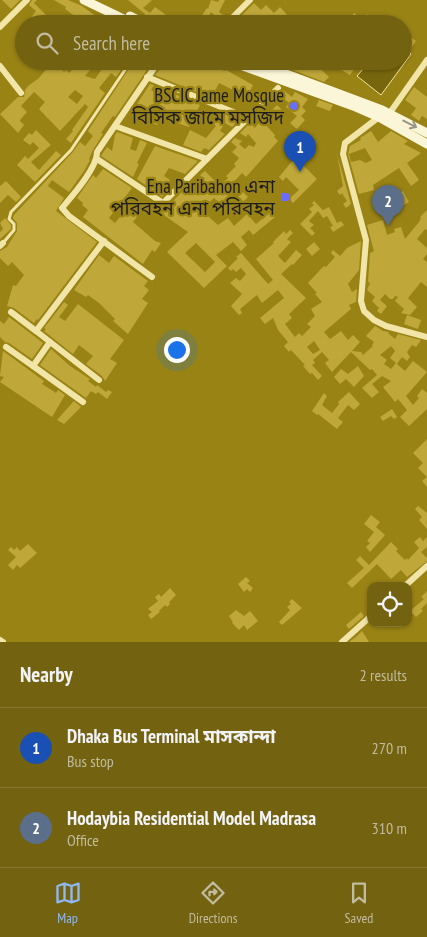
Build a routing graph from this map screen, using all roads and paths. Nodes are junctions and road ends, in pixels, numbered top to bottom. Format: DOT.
graph roads {
  1 [pos="27,0"];
  2 [pos="84,0"];
  3 [pos="98,0"];
  4 [pos="250,0"];
  5 [pos="115,15"];
  6 [pos="128,15"];
  7 [pos="235,15"];
  8 [pos="0,27"];
  9 [pos="427,60"];
  10 [pos="0,66"];
  11 [pos="125,70"];
  12 [pos="152,70"];
  13 [pos="254,70"];
  14 [pos="274,70"];
  15 [pos="147,77"];
  16 [pos="278,88"];
  17 [pos="21,93"];
  18 [pos="389,114"];
  19 [pos="248,118"];
  20 [pos="379,118"];
  21 [pos="115,126"];
  22 [pos="427,133"];
  23 [pos="427,144"];
  24 [pos="97,159"];
  25 [pos="207,159"];
  26 [pos="104,241"];
  27 [pos="2,245"];
  28 [pos="152,277"];
  29 [pos="11,312"];
  30 [pos="36,331"];
  31 [pos="427,337"];
  32 [pos="50,342"];
  33 [pos="6,347"];
  34 [pos="33,366"];
  35 [pos="100,380"];
  36 [pos="83,402"];
  37 [pos="427,566"];
  38 [pos="410,582"];
  39 [pos="367,620"];
  40 [pos="342,642"];
  1 -- 8 [label="street"];
  2 -- 5 [label="main road"];
  3 -- 6 [label="main road"];
  4 -- 7 [label="street"];
  9 -- 18 [label="street"];
  10 -- 17 [label="street"];
  11 -- 27 [label="lane"];
  12 -- 15 [label="street"];
  13 -- 20 [label="main road"];
  14 -- 18 [label="main road"];
  15 -- 19 [label="street"];
  15 -- 21 [label="street"];
  16 -- 19 [label="street"];
  18 -- 22 [label="main road, one-way"];
  19 -- 25 [label="street"];
  20 -- 23 [label="main road"];
  20 -- 31 [label="street"];
  21 -- 24 [label="street"];
  21 -- 25 [label="street"];
  24 -- 25 [label="street"];
  24 -- 26 [label="street"];
  26 -- 28 [label="street"];
  26 -- 30 [label="street"];
  29 -- 30 [label="street"];
  30 -- 32 [label="street"];
  32 -- 34 [label="street"];
  32 -- 35 [label="street"];
  33 -- 34 [label="street"];
  34 -- 36 [label="street"];
  37 -- 38 [label="street"];
  39 -- 40 [label="street"];
}
